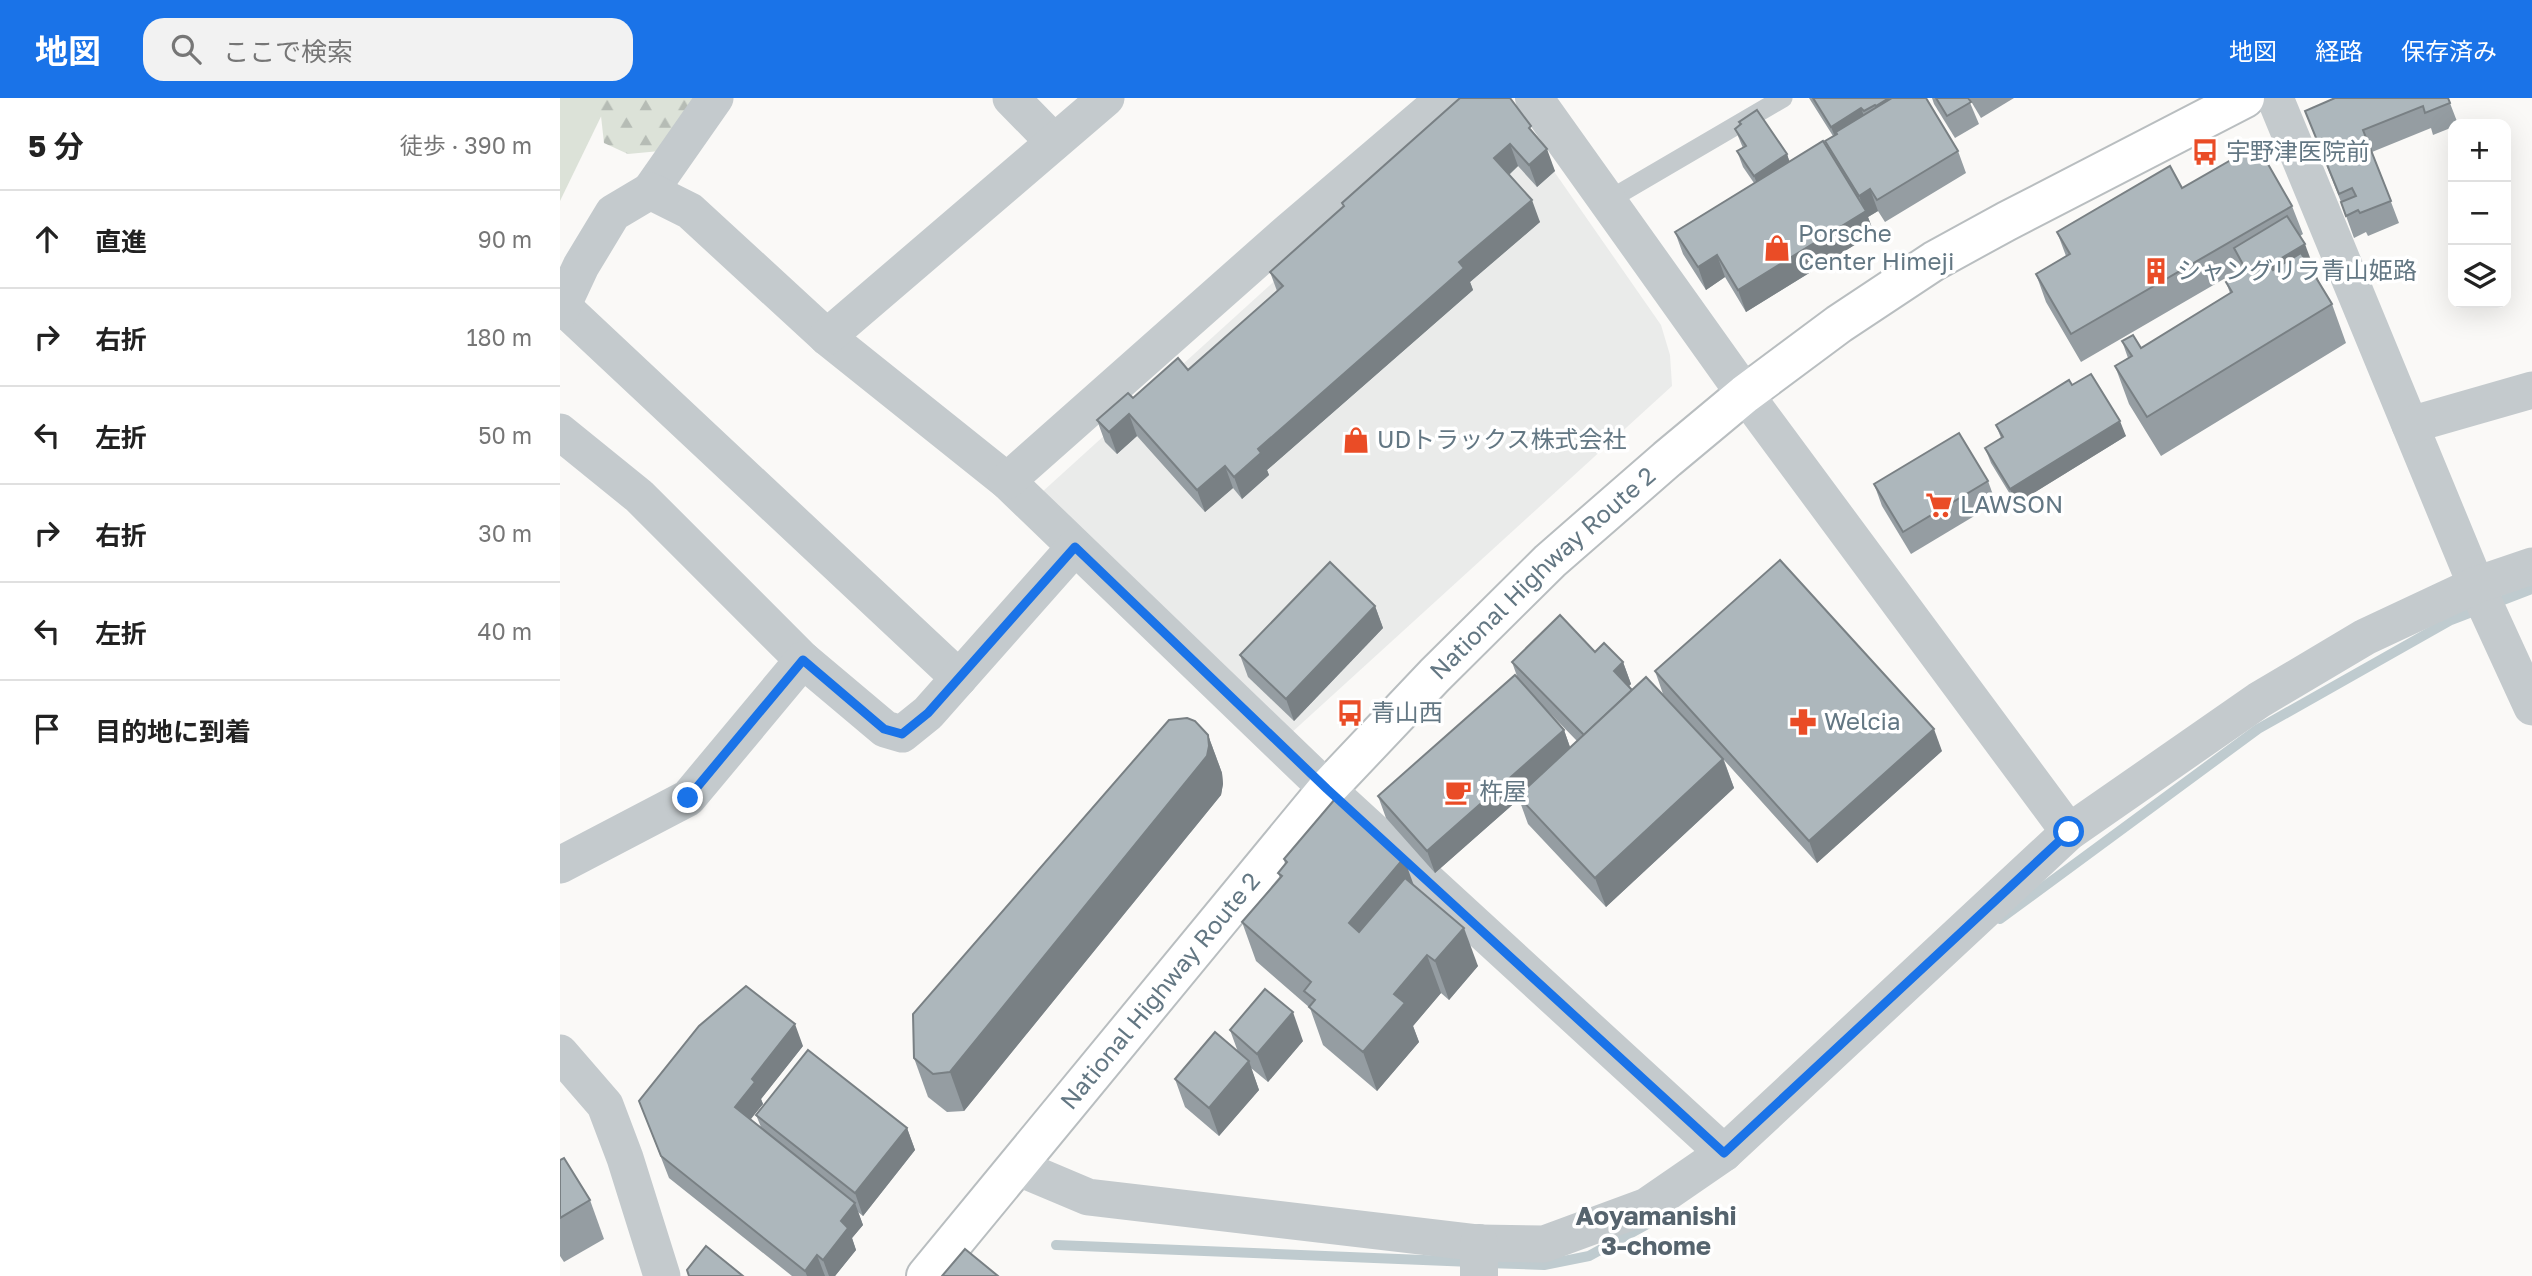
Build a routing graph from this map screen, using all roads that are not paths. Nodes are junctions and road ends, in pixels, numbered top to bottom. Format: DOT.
graph roads {
  1 [pos="715,98"];
  2 [pos="1011,98"];
  3 [pos="1106,98"];
  4 [pos="1445,98"];
  5 [pos="1534,98"];
  6 [pos="1783,98"];
  7 [pos="2245,98"];
  8 [pos="2275,98"];
  9 [pos="1054,142"];
  10 [pos="650,191"];
  11 [pos="1608,201"];
  12 [pos="561,309"];
  13 [pos="827,337"];
  14 [pos="2532,390"];
  15 [pos="1745,394"];
  16 [pos="2410,425"];
  17 [pos="560,432"];
  18 [pos="1007,481"];
  19 [pos="1075,547"];
  20 [pos="2532,566"];
  21 [pos="2476,585"];
  22 [pos="803,660"];
  23 [pos="959,678"];
  24 [pos="2532,707"];
  25 [pos="1327,789"];
  26 [pos="2069,832"];
  27 [pos="560,864"];
  28 [pos="560,1053"];
  29 [pos="1724,1153"];
  30 [pos="1017,1167"];
  31 [pos="1479,1259"];
  32 [pos="662,1276"];
  33 [pos="926,1276"];
  1 -- 10 [label="street"];
  2 -- 9 [label="street"];
  3 -- 9 [label="street"];
  4 -- 18 [label="street"];
  5 -- 11 [label="street"];
  6 -- 11 [label="lane"];
  7 -- 15 [label="highway, National Highway Route 2"];
  8 -- 16 [label="street"];
  9 -- 13 [label="street"];
  10 -- 12 [label="street"];
  10 -- 13 [label="street"];
  11 -- 15 [label="street"];
  12 -- 23 [label="street"];
  13 -- 18 [label="street"];
  14 -- 16 [label="street"];
  15 -- 25 [label="highway, National Highway Route 2"];
  15 -- 26 [label="street"];
  16 -- 21 [label="street"];
  17 -- 22 [label="street"];
  18 -- 19 [label="street"];
  19 -- 23 [label="street"];
  19 -- 25 [label="street"];
  20 -- 21 [label="street"];
  21 -- 24 [label="street"];
  21 -- 26 [label="street"];
  22 -- 23 [label="street"];
  22 -- 27 [label="street"];
  25 -- 29 [label="street"];
  25 -- 30 [label="highway, National Highway Route 2"];
  26 -- 29 [label="street"];
  28 -- 32 [label="street"];
  29 -- 31 [label="street"];
  30 -- 31 [label="street"];
  30 -- 33 [label="highway, National Highway Route 2"];
}
